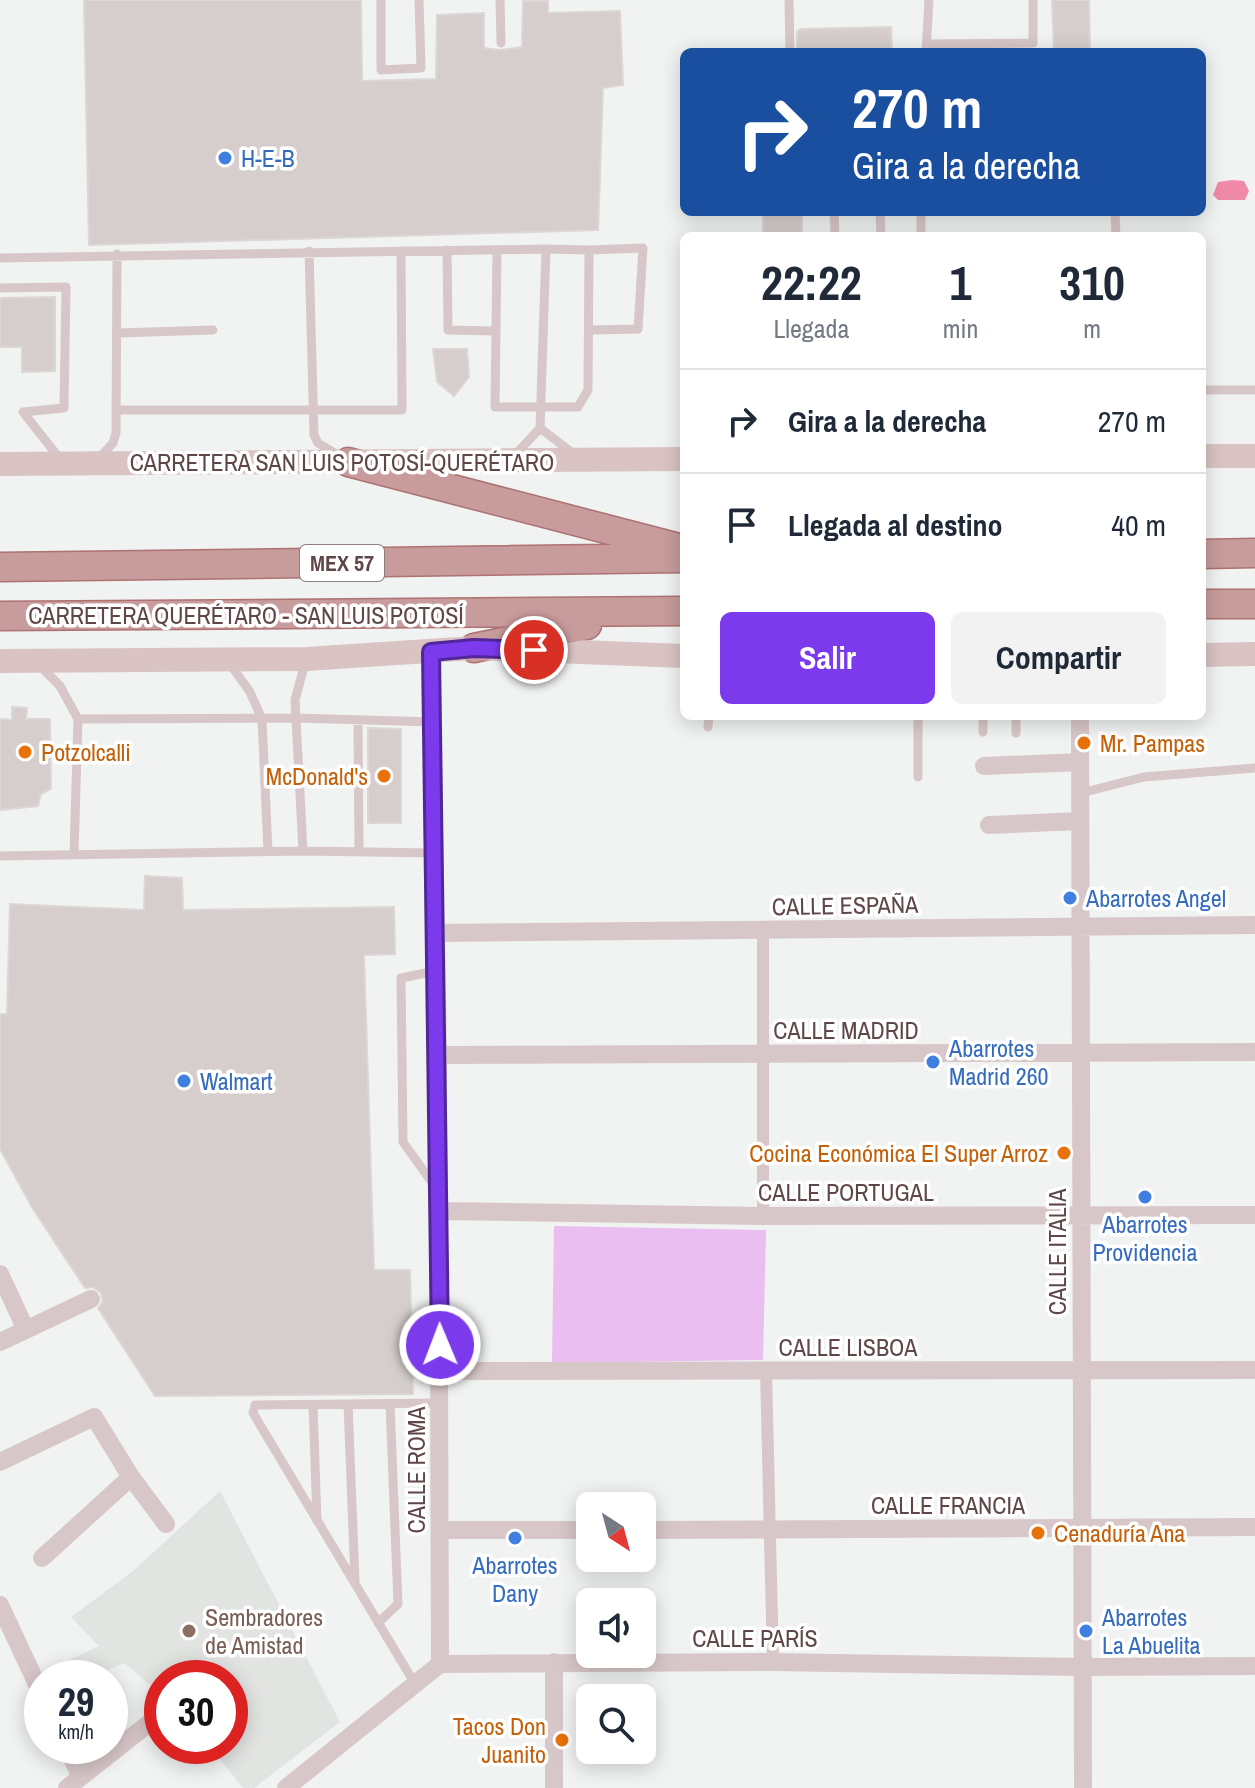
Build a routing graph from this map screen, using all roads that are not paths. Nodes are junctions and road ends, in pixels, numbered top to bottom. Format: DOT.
graph roads {
  1 [pos="381,0"];
  2 [pos="419,0"];
  3 [pos="500,0"];
  4 [pos="789,0"];
  5 [pos="929,0"];
  6 [pos="1033,0"];
  7 [pos="501,43"];
  8 [pos="790,48"];
  9 [pos="927,48"];
  10 [pos="546,249"];
  11 [pos="447,250"];
  12 [pos="497,250"];
  13 [pos="589,250"];
  14 [pos="309,251"];
  15 [pos="401,251"];
  16 [pos="117,254"];
  17 [pos="0,258"];
  18 [pos="0,288"];
  19 [pos="213,330"];
  20 [pos="590,330"];
  21 [pos="496,331"];
  22 [pos="118,333"];
  23 [pos="1206,390"];
  24 [pos="1255,390"];
  25 [pos="541,407"];
  26 [pos="117,410"];
  27 [pos="311,410"];
  28 [pos="540,428"];
  29 [pos="1206,456"];
  30 [pos="1255,456"];
  31 [pos="680,459"];
  32 [pos="510,460"];
  33 [pos="581,460"];
  34 [pos="348,462"];
  35 [pos="64,463"];
  36 [pos="94,463"];
  37 [pos="0,464"];
  38 [pos="680,548"];
  39 [pos="1255,553"];
  40 [pos="1206,554"];
  41 [pos="680,558"];
  42 [pos="0,567"];
  43 [pos="1206,604"];
  44 [pos="1255,604"];
  45 [pos="652,611"];
  46 [pos="680,611"];
  47 [pos="0,616"];
  48 [pos="474,648"];
  49 [pos="431,652"];
  50 [pos="1255,654"];
  51 [pos="1206,655"];
  52 [pos="680,656"];
  53 [pos="306,659"];
  54 [pos="227,660"];
  55 [pos="0,661"];
  56 [pos="34,661"];
  57 [pos="296,718"];
  58 [pos="78,719"];
  59 [pos="262,719"];
  60 [pos="918,720"];
  61 [pos="983,720"];
  62 [pos="1016,720"];
  63 [pos="1080,720"];
  64 [pos="358,721"];
  65 [pos="434,722"];
  66 [pos="983,732"];
  67 [pos="1016,733"];
  68 [pos="1080,762"];
  69 [pos="984,766"];
  70 [pos="1255,768"];
  71 [pos="918,777"];
  72 [pos="1080,793"];
  73 [pos="1080,821"];
  74 [pos="989,825"];
  75 [pos="268,851"];
  76 [pos="303,851"];
  77 [pos="359,852"];
  78 [pos="435,853"];
  79 [pos="74,854"];
  80 [pos="0,856"];
  81 [pos="1255,925"];
  82 [pos="1080,927"];
  83 [pos="763,930"];
  84 [pos="436,933"];
  85 [pos="436,971"];
  86 [pos="1255,1052"];
  87 [pos="1081,1053"];
  88 [pos="761,1054"];
  89 [pos="438,1055"];
  90 [pos="437,1189"];
  91 [pos="438,1211"];
  92 [pos="1081,1215"];
  93 [pos="1255,1215"];
  94 [pos="763,1216"];
  95 [pos="0,1274"];
  96 [pos="91,1299"];
  97 [pos="26,1330"];
  98 [pos="0,1342"];
  99 [pos="1082,1370"];
  100 [pos="1255,1370"];
  101 [pos="440,1371"];
  102 [pos="766,1371"];
  103 [pos="440,1403"];
  104 [pos="348,1404"];
  105 [pos="390,1404"];
  106 [pos="313,1405"];
  107 [pos="0,1462"];
  108 [pos="131,1477"];
  109 [pos="317,1523"];
  110 [pos="166,1524"];
  111 [pos="1255,1527"];
  112 [pos="1082,1528"];
  113 [pos="441,1530"];
  114 [pos="576,1530"];
  115 [pos="656,1530"];
  116 [pos="767,1530"];
  117 [pos="42,1558"];
  118 [pos="355,1585"];
  119 [pos="0,1605"];
  120 [pos="378,1623"];
  121 [pos="26,1660"];
  122 [pos="554,1662"];
  123 [pos="773,1662"];
  124 [pos="440,1664"];
  125 [pos="1255,1666"];
  126 [pos="1083,1667"];
  127 [pos="415,1684"];
  128 [pos="144,1727"];
  129 [pos="74,1783"];
  130 [pos="294,1785"];
  131 [pos="554,1788"];
  132 [pos="1083,1788"];
  1 -- 2 [label="lane"];
  3 -- 7 [label="lane"];
  4 -- 8 [label="lane"];
  5 -- 9 [label="lane"];
  6 -- 9 [label="lane"];
  10 -- 12 [label="lane"];
  10 -- 13 [label="lane"];
  10 -- 25 [label="lane"];
  11 -- 12 [label="lane"];
  11 -- 15 [label="lane"];
  11 -- 21 [label="lane"];
  12 -- 21 [label="lane"];
  13 -- 20 [label="lane"];
  13 -- 20 [label="lane"];
  14 -- 15 [label="lane"];
  14 -- 16 [label="lane"];
  14 -- 27 [label="lane"];
  15 -- 27 [label="lane"];
  16 -- 17 [label="lane"];
  16 -- 22 [label="lane"];
  18 -- 35 [label="lane"];
  19 -- 22 [label="lane"];
  20 -- 25 [label="lane"];
  21 -- 25 [label="lane"];
  22 -- 26 [label="lane"];
  23 -- 24 [label="lane"];
  25 -- 28 [label="lane"];
  26 -- 27 [label="lane"];
  26 -- 36 [label="lane"];
  27 -- 34 [label="lane"];
  28 -- 32 [label="lane"];
  28 -- 33 [label="lane"];
  29 -- 30 [label="main road"];
  31 -- 33 [label="main road, CARRETERA SAN LUIS POTOSÍ-QUERÉTARO"];
  32 -- 33 [label="main road, CARRETERA SAN LUIS POTOSÍ-QUERÉTARO"];
  32 -- 34 [label="main road, CARRETERA SAN LUIS POTOSÍ-QUERÉTARO"];
  34 -- 36 [label="main road, CARRETERA SAN LUIS POTOSÍ-QUERÉTARO"];
  34 -- 38 [label="highway"];
  35 -- 36 [label="main road, CARRETERA SAN LUIS POTOSÍ-QUERÉTARO"];
  35 -- 37 [label="main road, CARRETERA SAN LUIS POTOSÍ-QUERÉTARO"];
  39 -- 40 [label="highway"];
  41 -- 42 [label="highway, CARRETERA QUERÉTARO - SAN LUIS POTOSÍ / MEX 57"];
  43 -- 44 [label="highway"];
  45 -- 46 [label="highway, CARRETERA QUERÉTARO - SAN LUIS POTOSÍ / MEX 57"];
  45 -- 47 [label="highway, CARRETERA QUERÉTARO - SAN LUIS POTOSÍ / MEX 57"];
  45 -- 48 [label="highway"];
  48 -- 49 [label="main road"];
  48 -- 52 [label="main road"];
  49 -- 53 [label="main road"];
  49 -- 65 [label="street, CALLE ROMA"];
  50 -- 51 [label="main road"];
  53 -- 54 [label="main road"];
  53 -- 57 [label="lane"];
  54 -- 56 [label="main road"];
  54 -- 59 [label="lane"];
  55 -- 56 [label="main road"];
  56 -- 58 [label="lane"];
  57 -- 59 [label="lane"];
  57 -- 64 [label="lane"];
  57 -- 76 [label="lane"];
  58 -- 59 [label="lane"];
  58 -- 79 [label="lane"];
  59 -- 75 [label="lane"];
  60 -- 71 [label="lane"];
  61 -- 66 [label="lane"];
  62 -- 67 [label="lane"];
  63 -- 68 [label="street, CALLE ITALIA"];
  64 -- 65 [label="lane"];
  64 -- 77 [label="lane"];
  65 -- 78 [label="street, CALLE ROMA"];
  68 -- 69 [label="street"];
  68 -- 72 [label="street, CALLE ITALIA"];
  70 -- 72 [label="lane"];
  72 -- 73 [label="street, CALLE ITALIA"];
  73 -- 74 [label="street"];
  73 -- 82 [label="street, CALLE ITALIA"];
  75 -- 76 [label="lane"];
  75 -- 79 [label="lane"];
  76 -- 77 [label="lane"];
  77 -- 78 [label="lane"];
  78 -- 84 [label="street, CALLE ROMA"];
  79 -- 80 [label="lane"];
  81 -- 82 [label="street, CALLE ESPAÑA"];
  82 -- 83 [label="street, CALLE ESPAÑA"];
  82 -- 87 [label="street, CALLE ITALIA"];
  83 -- 84 [label="street, CALLE ESPAÑA"];
  83 -- 88 [label="street"];
  84 -- 85 [label="street, CALLE ROMA"];
  85 -- 89 [label="street, CALLE ROMA"];
  85 -- 90 [label="lane"];
  86 -- 87 [label="street, CALLE MADRID"];
  87 -- 88 [label="street, CALLE MADRID"];
  87 -- 92 [label="street, CALLE ITALIA"];
  88 -- 89 [label="street, CALLE MADRID"];
  88 -- 94 [label="street"];
  89 -- 90 [label="street, CALLE ROMA"];
  90 -- 91 [label="street, CALLE ROMA"];
  91 -- 94 [label="street, CALLE PORTUGAL"];
  91 -- 101 [label="street, CALLE ROMA"];
  92 -- 93 [label="street, CALLE PORTUGAL"];
  92 -- 94 [label="street, CALLE PORTUGAL"];
  92 -- 99 [label="street, CALLE ITALIA"];
  95 -- 97 [label="street"];
  96 -- 97 [label="street"];
  97 -- 98 [label="street"];
  99 -- 100 [label="street, CALLE LISBOA"];
  99 -- 102 [label="street, CALLE LISBOA"];
  99 -- 112 [label="street, CALLE ITALIA"];
  101 -- 102 [label="street, CALLE LISBOA"];
  101 -- 103 [label="street, CALLE ROMA"];
  102 -- 116 [label="street"];
  103 -- 105 [label="lane"];
  103 -- 113 [label="street, CALLE ROMA"];
  104 -- 105 [label="lane"];
  104 -- 106 [label="lane"];
  104 -- 118 [label="lane"];
  105 -- 120 [label="lane"];
  106 -- 109 [label="lane"];
  106 -- 109 [label="lane"];
  107 -- 108 [label="street"];
  108 -- 110 [label="street"];
  108 -- 117 [label="street"];
  109 -- 118 [label="lane"];
  111 -- 112 [label="street, CALLE FRANCIA"];
  112 -- 116 [label="street, CALLE FRANCIA"];
  112 -- 126 [label="street, CALLE ITALIA"];
  113 -- 114 [label="street"];
  113 -- 124 [label="street, CALLE ROMA"];
  115 -- 116 [label="street, CALLE FRANCIA"];
  116 -- 123 [label="street"];
  118 -- 120 [label="lane"];
  119 -- 121 [label="street"];
  120 -- 127 [label="lane"];
  122 -- 123 [label="street, CALLE PARÍS"];
  122 -- 124 [label="street, CALLE PARÍS"];
  122 -- 131 [label="street"];
  123 -- 126 [label="street, CALLE PARÍS"];
  124 -- 127 [label="street"];
  125 -- 126 [label="street, CALLE PARÍS"];
  126 -- 132 [label="street, CALLE ITALIA"];
  127 -- 130 [label="street"];
  128 -- 129 [label="street"];
}
